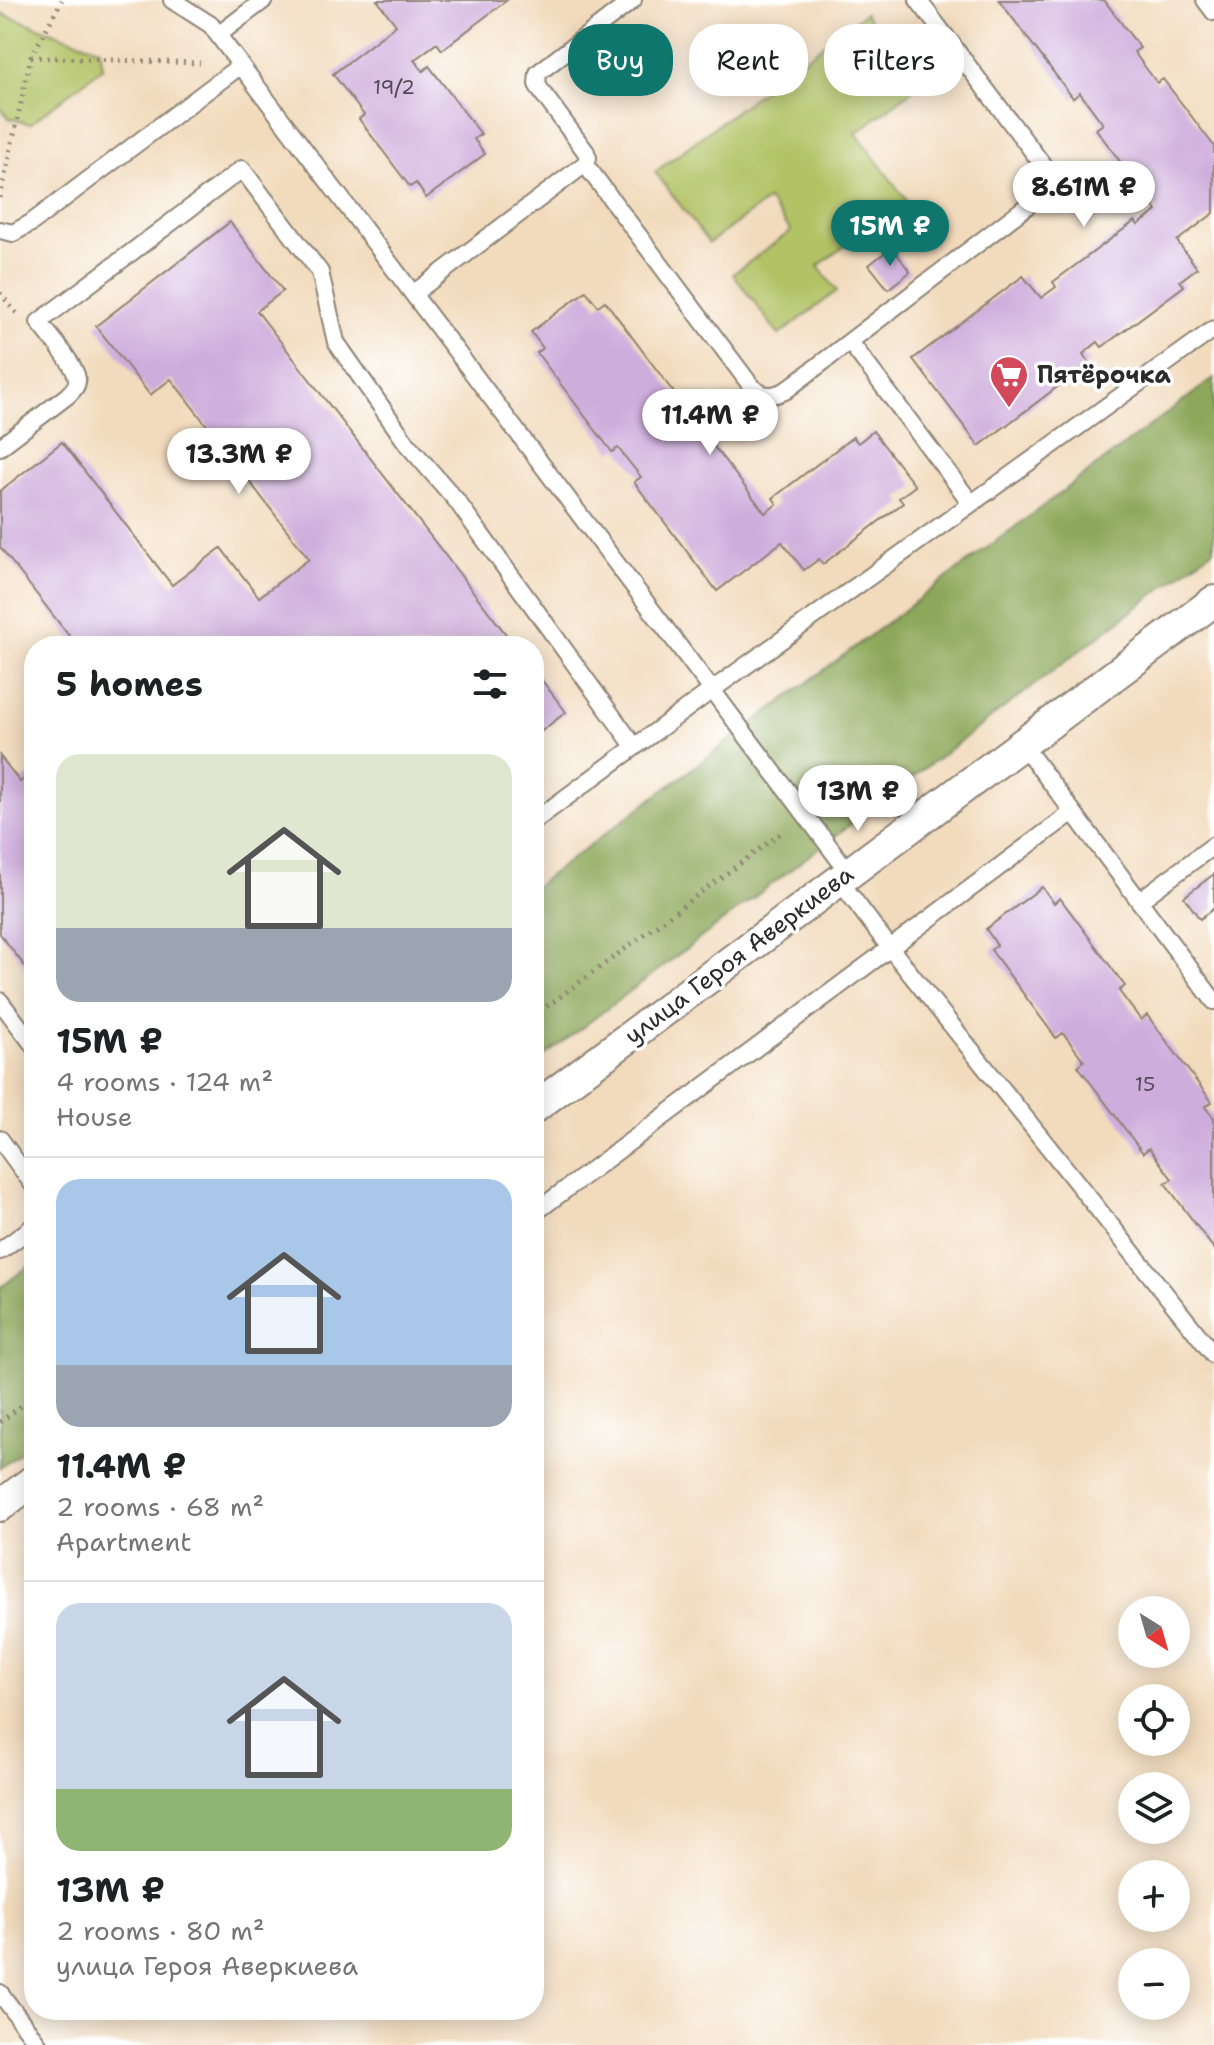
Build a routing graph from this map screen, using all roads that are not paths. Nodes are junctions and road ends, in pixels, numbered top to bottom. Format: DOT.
graph roads {
  1 [pos="172,0"];
  2 [pos="264,0"];
  3 [pos="633,0"];
  4 [pos="918,0"];
  5 [pos="1205,0"];
  6 [pos="1214,12"];
  7 [pos="218,35"];
  8 [pos="241,65"];
  9 [pos="585,164"];
  10 [pos="0,230"];
  11 [pos="413,294"];
  12 [pos="1214,329"];
  13 [pos="850,342"];
  14 [pos="0,447"];
  15 [pos="971,503"];
  16 [pos="1214,601"];
  17 [pos="712,690"];
  18 [pos="1022,744"];
  19 [pos="634,746"];
  20 [pos="1073,812"];
  21 [pos="544,814"];
  22 [pos="1214,845"];
  23 [pos="844,877"];
  24 [pos="1139,901"];
  25 [pos="890,948"];
  26 [pos="0,1001"];
  27 [pos="1214,1001"];
  28 [pos="24,1033"];
  29 [pos="544,1101"];
  30 [pos="0,1139"];
  31 [pos="24,1172"];
  32 [pos="544,1206"];
  33 [pos="24,1233"];
  34 [pos="0,1251"];
  35 [pos="1214,1355"];
  36 [pos="24,1488"];
  37 [pos="0,1506"];
  38 [pos="0,1993"];
  39 [pos="39,2045"];
  1 -- 7 [label="lane"];
  2 -- 7 [label="lane"];
  3 -- 9 [label="lane"];
  4 -- 13 [label="lane"];
  5 -- 6 [label="lane"];
  7 -- 8 [label="lane"];
  8 -- 10 [label="lane"];
  8 -- 11 [label="lane"];
  9 -- 11 [label="lane"];
  9 -- 13 [label="lane"];
  11 -- 17 [label="lane"];
  12 -- 15 [label="lane"];
  13 -- 15 [label="lane"];
  14 -- 19 [label="lane"];
  15 -- 17 [label="lane"];
  16 -- 18 [label="street, улица Героя Аверкиева"];
  17 -- 19 [label="lane"];
  17 -- 23 [label="lane"];
  18 -- 20 [label="lane"];
  18 -- 23 [label="street, улица Героя Аверкиева"];
  19 -- 21 [label="lane"];
  20 -- 24 [label="lane"];
  20 -- 25 [label="lane"];
  22 -- 24 [label="lane"];
  23 -- 25 [label="lane"];
  23 -- 29 [label="street, улица Героя Аверкиева"];
  24 -- 27 [label="lane"];
  25 -- 32 [label="lane"];
  25 -- 35 [label="lane"];
  26 -- 28 [label="lane"];
  30 -- 31 [label="lane"];
  33 -- 34 [label="lane"];
  36 -- 37 [label="street"];
  38 -- 39 [label="lane"];
}
